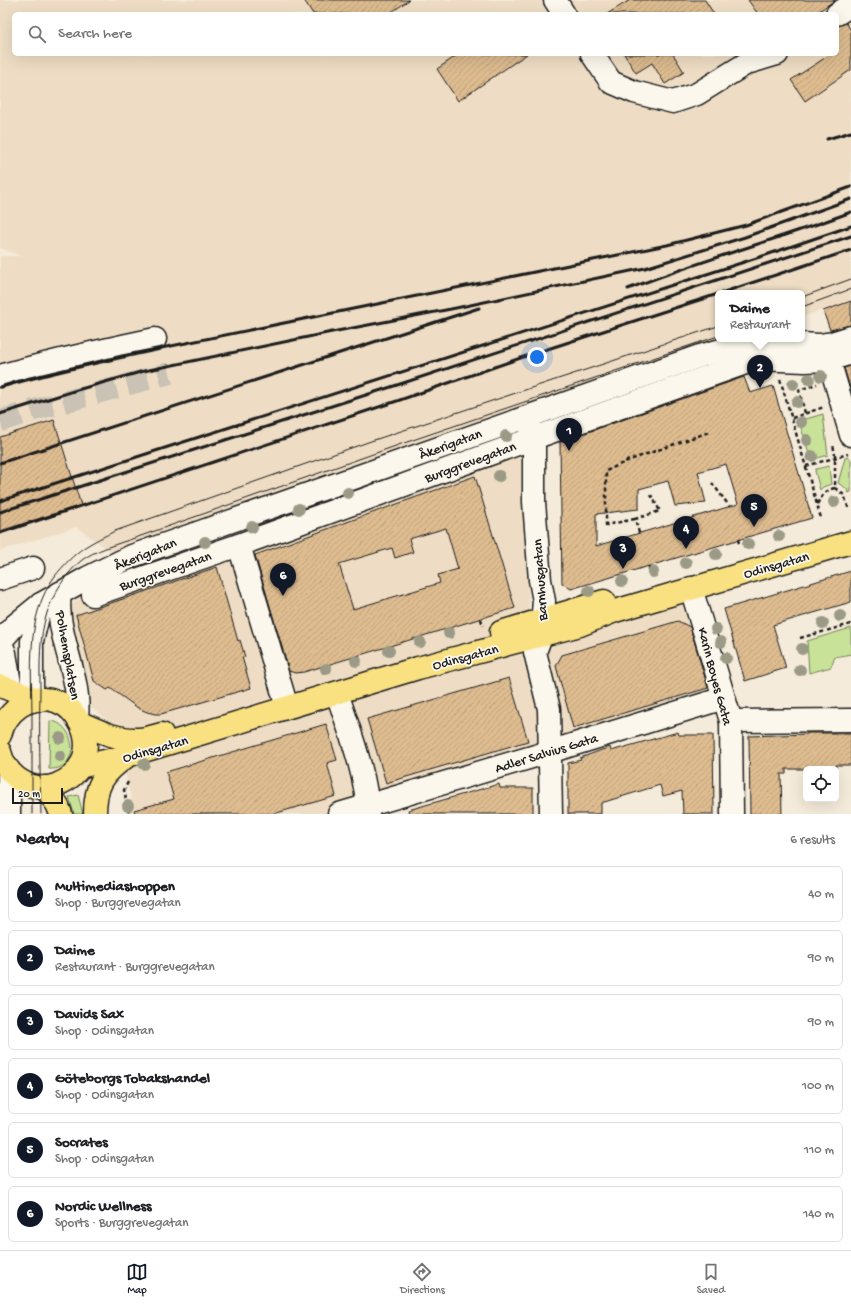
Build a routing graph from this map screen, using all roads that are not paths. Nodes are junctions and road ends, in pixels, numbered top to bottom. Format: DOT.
graph roads {
  1 [pos="554,0"];
  2 [pos="851,5"];
  3 [pos="563,12"];
  4 [pos="839,13"];
  5 [pos="593,56"];
  6 [pos="770,56"];
  7 [pos="851,338"];
  8 [pos="155,339"];
  9 [pos="851,353"];
  10 [pos="829,360"];
  11 [pos="0,376"];
  12 [pos="527,416"];
  13 [pos="534,438"];
  14 [pos="842,438"];
  15 [pos="850,519"];
  16 [pos="851,542"];
  17 [pos="239,545"];
  18 [pos="33,568"];
  19 [pos="0,579"];
  20 [pos="691,588"];
  21 [pos="60,593"];
  22 [pos="93,594"];
  23 [pos="40,604"];
  24 [pos="542,628"];
  25 [pos="0,642"];
  26 [pos="5,688"];
  27 [pos="337,693"];
  28 [pos="284,697"];
  29 [pos="724,698"];
  30 [pos="34,699"];
  31 [pos="79,720"];
  32 [pos="851,720"];
  33 [pos="731,721"];
  34 [pos="1,726"];
  35 [pos="549,752"];
  36 [pos="128,756"];
  37 [pos="4,761"];
  38 [pos="77,770"];
  39 [pos="44,786"];
  40 [pos="368,809"];
  41 [pos="9,814"];
  42 [pos="61,814"];
  43 [pos="94,814"];
  44 [pos="339,814"];
  45 [pos="551,814"];
  46 [pos="732,814"];
  1 -- 3 [label="street"];
  2 -- 4 [label="street"];
  5 -- 6 [label="street"];
  7 -- 12 [label="street, Åkerigatan"];
  8 -- 11 [label="street"];
  9 -- 10 [label="street, Burggrevegatan"];
  10 -- 13 [label="street, Burggrevegatan"];
  10 -- 14 [label="street"];
  12 -- 13 [label="street, Barnhusgatan"];
  12 -- 21 [label="street, Åkerigatan"];
  13 -- 17 [label="street, Burggrevegatan"];
  13 -- 24 [label="street, Barnhusgatan"];
  15 -- 24 [label="main road, Odinsgatan"];
  16 -- 20 [label="main road, Odinsgatan"];
  17 -- 22 [label="street, Burggrevegatan"];
  17 -- 28 [label="street"];
  18 -- 19 [label="street"];
  20 -- 24 [label="main road, Odinsgatan"];
  20 -- 29 [label="street, Karin Boyes Gata"];
  21 -- 23 [label="street, Åkerigatan"];
  21 -- 31 [label="street, Polhemsplatsen"];
  23 -- 25 [label="street, Åkerigatan"];
  23 -- 30 [label="street"];
  24 -- 27 [label="main road, Odinsgatan"];
  24 -- 28 [label="main road, Odinsgatan"];
  24 -- 35 [label="street, Barnhusgatan"];
  25 -- 26 [label="street"];
  26 -- 30 [label="main road"];
  27 -- 36 [label="main road, Odinsgatan"];
  27 -- 40 [label="street"];
  28 -- 31 [label="main road, Odinsgatan"];
  29 -- 33 [label="street, Karin Boyes Gata"];
  29 -- 35 [label="street, Adler Salvius Gata"];
  30 -- 31 [label="main road, Polhemsplatsen"];
  30 -- 34 [label="main road"];
  31 -- 38 [label="main road, Polhemsplatsen"];
  32 -- 33 [label="street"];
  33 -- 46 [label="street, Karin Boyes Gata"];
  35 -- 40 [label="street, Adler Salvius Gata"];
  35 -- 45 [label="street, Barnhusgatan"];
  36 -- 38 [label="main road, Odinsgatan"];
  36 -- 43 [label="main road"];
  37 -- 39 [label="main road"];
  37 -- 41 [label="street"];
  38 -- 39 [label="main road"];
  38 -- 43 [label="main road"];
  39 -- 42 [label="main road"];
  40 -- 44 [label="street, Adler Salvius Gata"];
}
